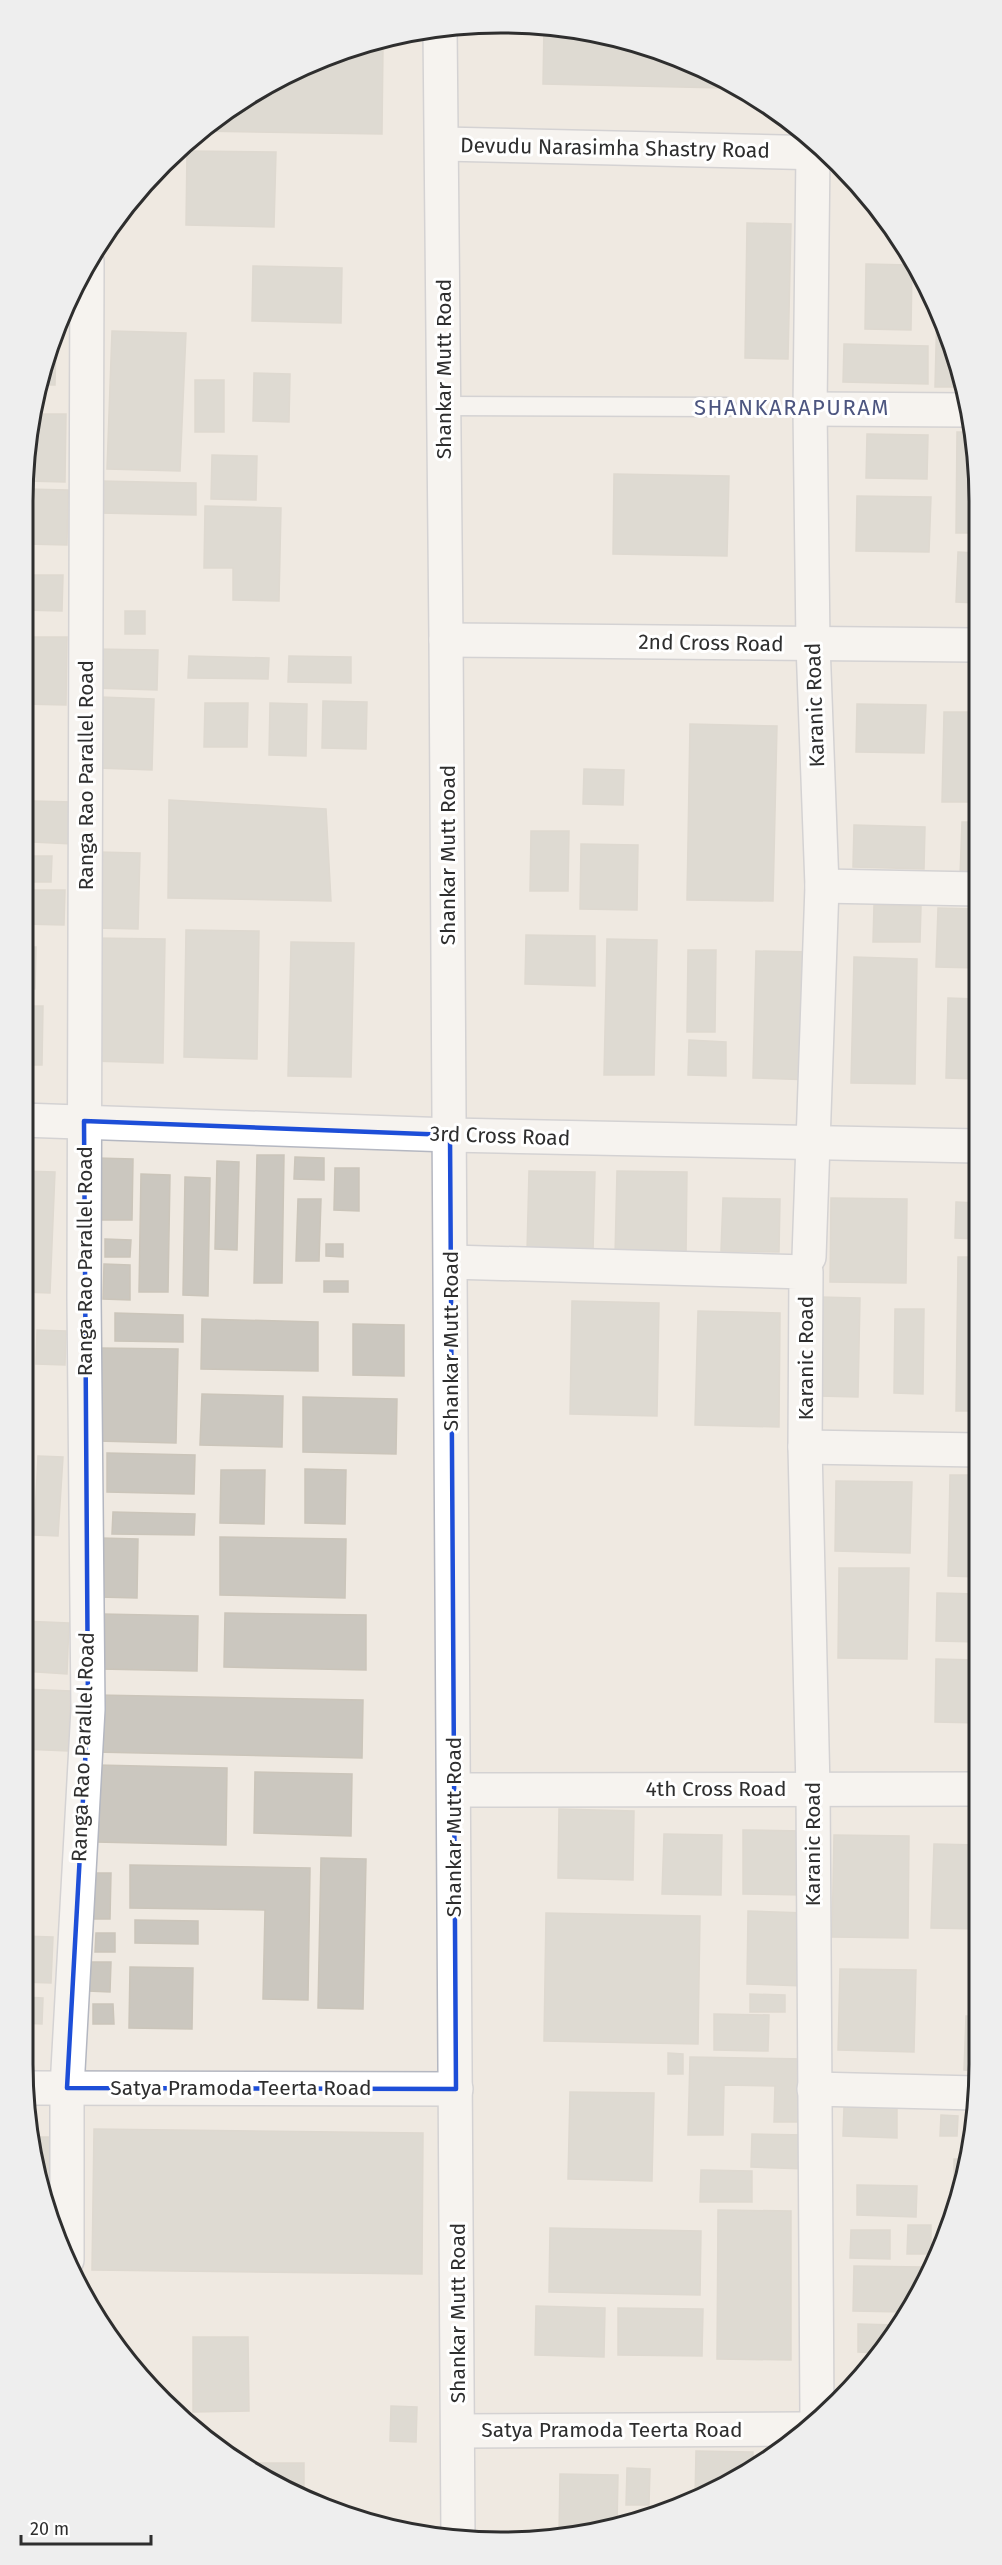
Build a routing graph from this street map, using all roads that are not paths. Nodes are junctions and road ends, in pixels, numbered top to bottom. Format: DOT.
graph roads {
  1 [pos="440,37"];
  2 [pos="443,144"];
  3 [pos="814,153"];
  4 [pos="818,157"];
  5 [pos="87,283"];
  6 [pos="445,406"];
  7 [pos="727,407"];
  8 [pos="810,409"];
  9 [pos="960,410"];
  10 [pos="446,640"];
  11 [pos="813,644"];
  12 [pos="969,645"];
  13 [pos="822,886"];
  14 [pos="969,889"];
  15 [pos="33,1120"];
  16 [pos="84,1121"];
  17 [pos="450,1135"];
  18 [pos="813,1143"];
  19 [pos="969,1146"];
  20 [pos="451,1262"];
  21 [pos="807,1264"];
  22 [pos="805,1447"];
  23 [pos="969,1450"];
  24 [pos="813,1789"];
  25 [pos="969,1789"];
  26 [pos="454,1791"];
  27 [pos="34,2088"];
  28 [pos="67,2088"];
  29 [pos="456,2089"];
  30 [pos="814,2089"];
  31 [pos="968,2093"];
  32 [pos="67,2238"];
  33 [pos="817,2409"];
  34 [pos="794,2429"];
  35 [pos="459,2431"];
  36 [pos="458,2530"];
  1 -- 2 [label="street, Shankar Mutt Road"];
  2 -- 3 [label="street, Devudu Narasimha Shastry Road"];
  2 -- 6 [label="street, Shankar Mutt Road"];
  4 -- 8 [label="street, Karanic Road"];
  5 -- 16 [label="street, Ranga Rao Parallel Road"];
  6 -- 7 [label="lane"];
  6 -- 10 [label="street, Shankar Mutt Road"];
  8 -- 9 [label="street"];
  8 -- 11 [label="street, Karanic Road"];
  10 -- 11 [label="street, 2nd Cross Road"];
  10 -- 17 [label="street, Shankar Mutt Road"];
  11 -- 12 [label="street, 2nd Cross Road"];
  11 -- 13 [label="street, Karanic Road"];
  13 -- 14 [label="street"];
  13 -- 18 [label="street, Karanic Road"];
  15 -- 16 [label="street, 3rd Cross Road"];
  16 -- 17 [label="street, 3rd Cross Road"];
  16 -- 28 [label="street, Ranga Rao Parallel Road"];
  17 -- 18 [label="street, 3rd Cross Road"];
  17 -- 20 [label="street, Shankar Mutt Road"];
  18 -- 19 [label="street, 3rd Cross Road"];
  18 -- 21 [label="street, Karanic Road"];
  20 -- 21 [label="street"];
  20 -- 26 [label="street, Shankar Mutt Road"];
  21 -- 22 [label="street, Karanic Road"];
  22 -- 23 [label="street"];
  22 -- 24 [label="street, Karanic Road"];
  24 -- 25 [label="street, 4th Cross Road"];
  24 -- 26 [label="street, 4th Cross Road"];
  24 -- 30 [label="street, Karanic Road"];
  26 -- 29 [label="street, Shankar Mutt Road"];
  27 -- 28 [label="street, Satya Pramoda Teerta Road"];
  28 -- 29 [label="street, Satya Pramoda Teerta Road"];
  28 -- 32 [label="street, Ranga Rao Parallel Road"];
  29 -- 35 [label="street, Shankar Mutt Road"];
  30 -- 31 [label="street"];
  30 -- 33 [label="street, Karanic Road"];
  34 -- 35 [label="street, Satya Pramoda Teerta Road"];
  35 -- 36 [label="street, Shankar Mutt Road"];
}
